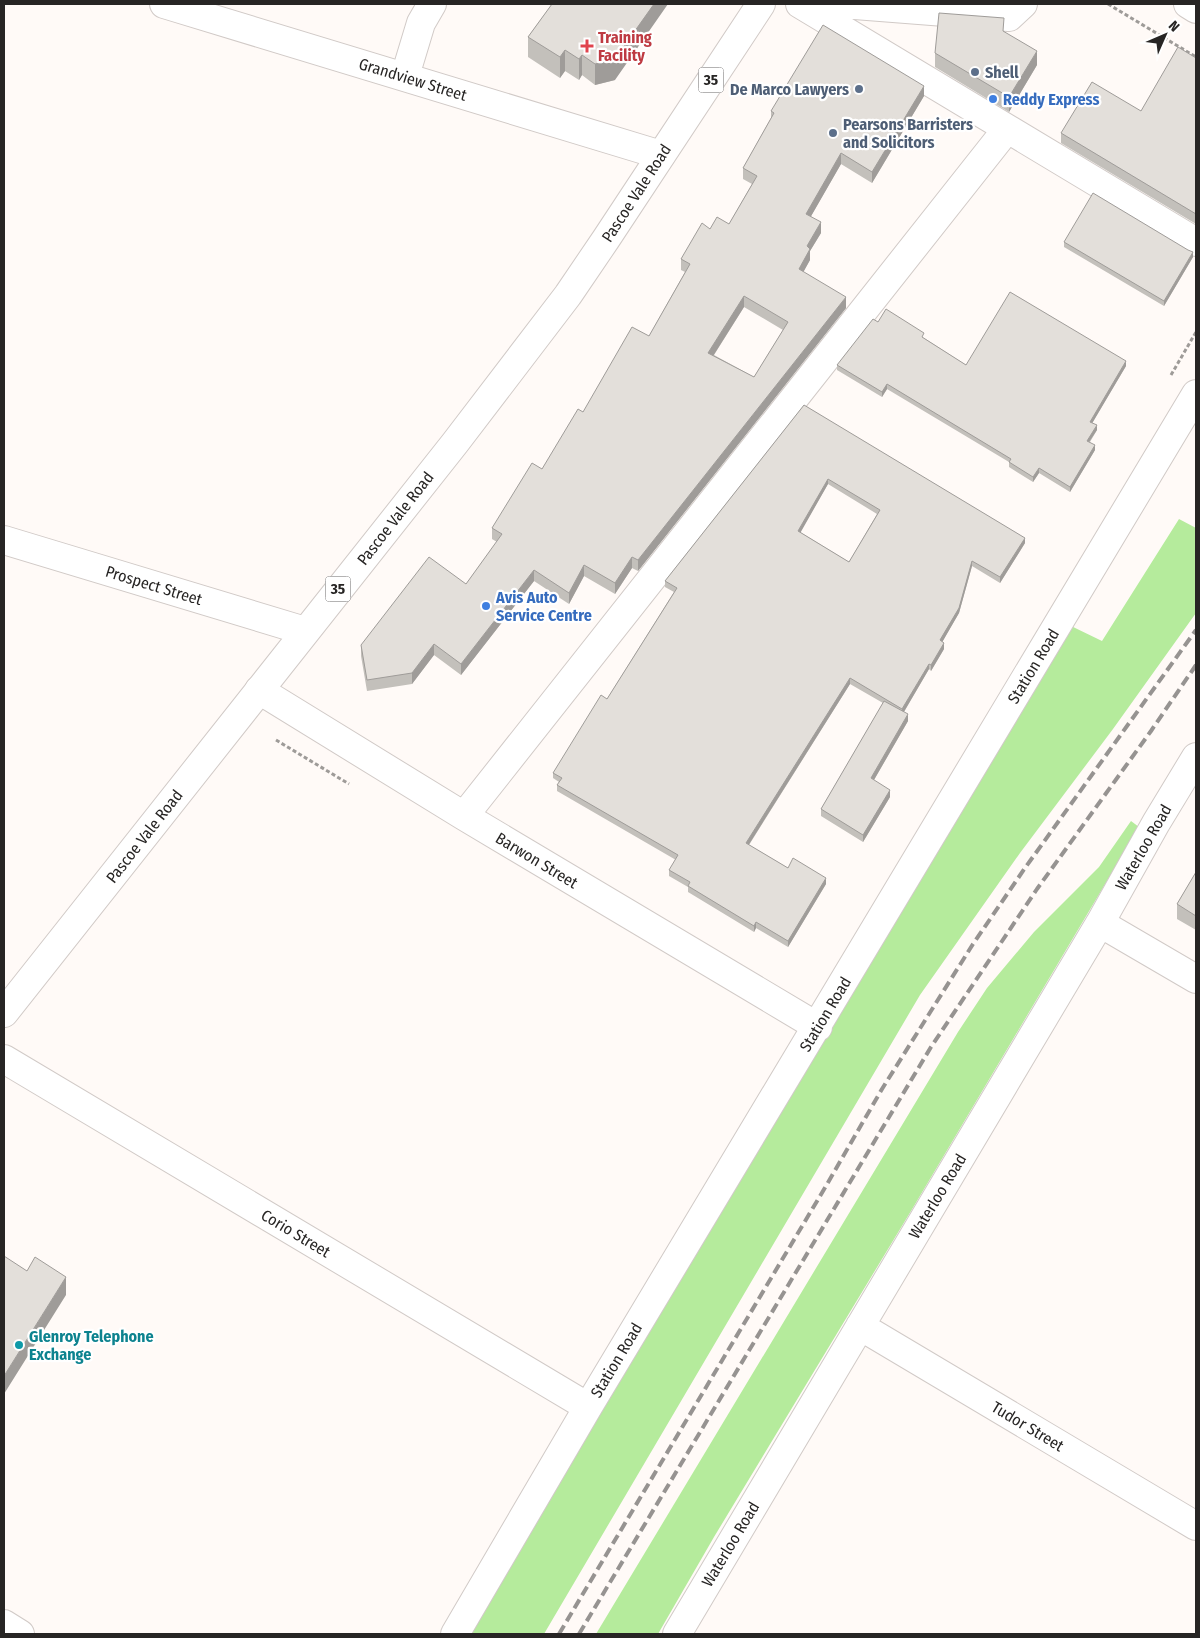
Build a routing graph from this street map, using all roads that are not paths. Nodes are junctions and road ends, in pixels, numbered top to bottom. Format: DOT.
graph roads {
  1 [pos="164,4"];
  2 [pos="432,4"];
  3 [pos="761,4"];
  4 [pos="800,4"];
  5 [pos="842,4"];
  6 [pos="1023,4"];
  7 [pos="1188,4"];
  8 [pos="1196,9"];
  9 [pos="405,76"];
  10 [pos="1007,129"];
  11 [pos="661,156"];
  12 [pos="1196,242"];
  13 [pos="1196,394"];
  14 [pos="4,540"];
  15 [pos="305,631"];
  16 [pos="259,690"];
  17 [pos="1196,757"];
  18 [pos="464,816"];
  19 [pos="1100,923"];
  20 [pos="1196,979"];
  21 [pos="4,1014"];
  22 [pos="818,1027"];
  23 [pos="4,1058"];
  24 [pos="860,1326"];
  25 [pos="588,1407"];
  26 [pos="1196,1526"];
  27 [pos="4,1624"];
  28 [pos="20,1634"];
  29 [pos="455,1634"];
  30 [pos="677,1634"];
  1 -- 9 [label="street, Grandview Street"];
  2 -- 9 [label="street"];
  3 -- 11 [label="street, Pascoe Vale Road / 35"];
  4 -- 10 [label="street"];
  5 -- 6 [label="street"];
  7 -- 8 [label="street"];
  9 -- 11 [label="street, Grandview Street"];
  10 -- 12 [label="street"];
  10 -- 18 [label="street"];
  11 -- 15 [label="street, Pascoe Vale Road / 35"];
  13 -- 22 [label="street, Station Road"];
  14 -- 15 [label="street, Prospect Street"];
  15 -- 16 [label="street, Pascoe Vale Road / 35"];
  16 -- 18 [label="street, Barwon Street"];
  16 -- 21 [label="street, Pascoe Vale Road / 35"];
  17 -- 19 [label="street, Waterloo Road"];
  18 -- 22 [label="street, Barwon Street"];
  19 -- 20 [label="street"];
  19 -- 24 [label="street, Waterloo Road"];
  22 -- 25 [label="street, Station Road"];
  23 -- 25 [label="street, Corio Street"];
  24 -- 26 [label="street, Tudor Street"];
  24 -- 30 [label="street, Waterloo Road"];
  25 -- 29 [label="street, Station Road"];
  27 -- 28 [label="street"];
}
